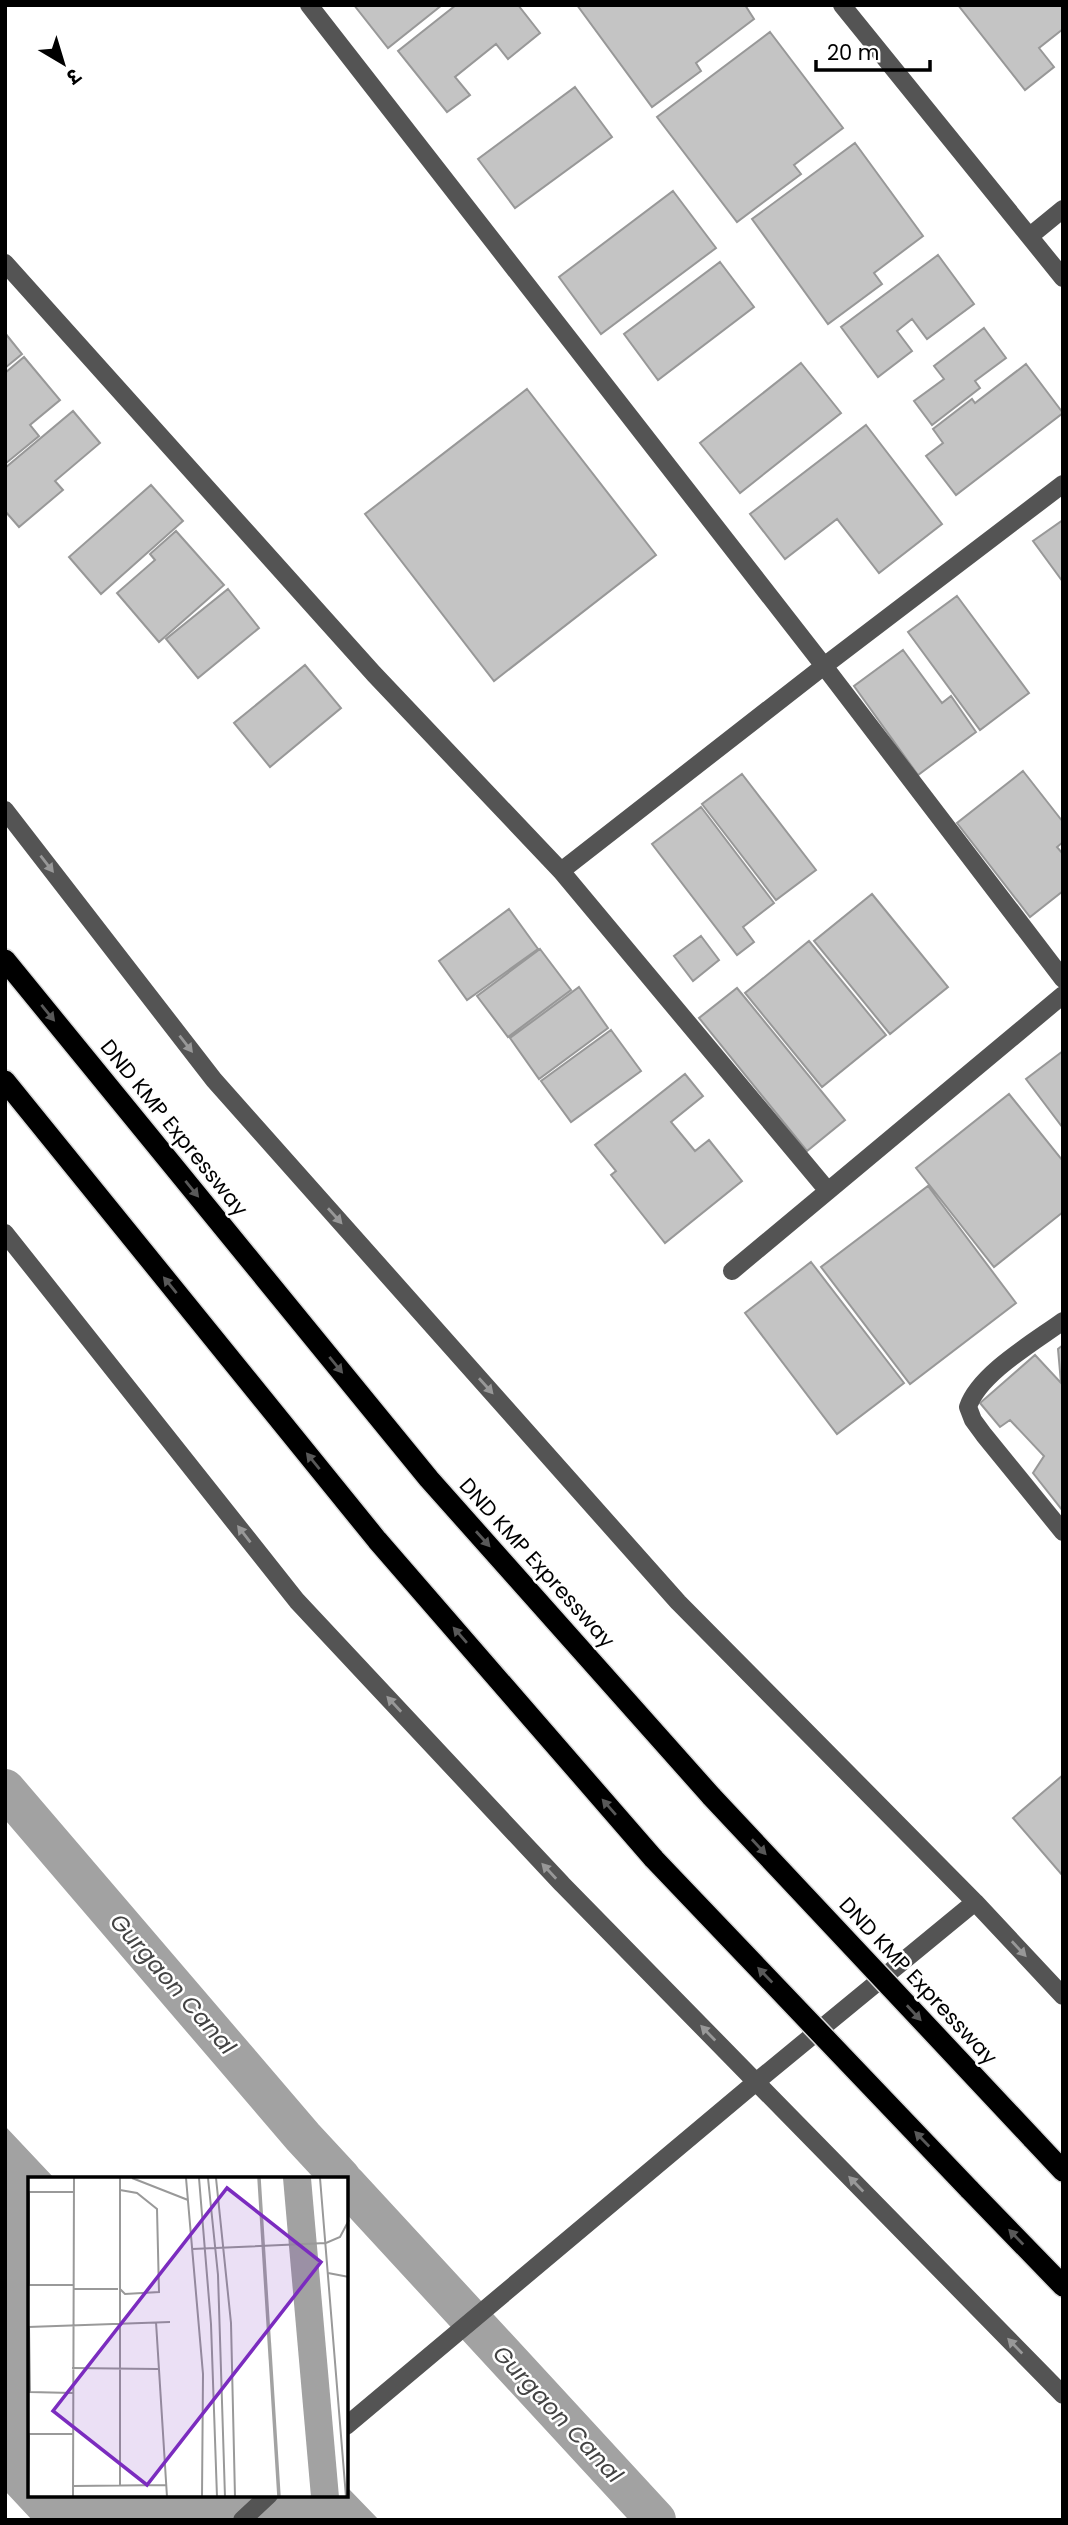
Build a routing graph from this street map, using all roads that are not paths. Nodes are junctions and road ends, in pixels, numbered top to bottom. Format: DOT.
graph roads {
  1 [pos="309,5"];
  2 [pos="842,5"];
  3 [pos="1063,209"];
  4 [pos="1030,236"];
  5 [pos="5,263"];
  6 [pos="1063,278"];
  7 [pos="1063,484"];
  8 [pos="824,666"];
  9 [pos="5,810"];
  10 [pos="561,872"];
  11 [pos="5,960"];
  12 [pos="1063,979"];
  13 [pos="1063,995"];
  14 [pos="5,1081"];
  15 [pos="828,1191"];
  16 [pos="5,1233"];
  17 [pos="732,1271"];
  18 [pos="1063,1321"];
  19 [pos="1063,1532"];
  20 [pos="975,1902"];
  21 [pos="1063,1996"];
  22 [pos="756,2082"];
  23 [pos="1063,2171"];
  24 [pos="1063,2286"];
  25 [pos="1063,2395"];
  26 [pos="348,2424"];
  27 [pos="267,2497"];
  28 [pos="242,2520"];
  1 -- 8 [label="street"];
  2 -- 4 [label="street"];
  3 -- 4 [label="street"];
  4 -- 6 [label="street"];
  5 -- 10 [label="street"];
  7 -- 8 [label="street"];
  8 -- 10 [label="street"];
  8 -- 12 [label="street"];
  9 -- 20 [label="street, one-way"];
  10 -- 15 [label="street"];
  11 -- 23 [label="highway, DND KMP Expressway, one-way, bridge"];
  13 -- 15 [label="street"];
  24 -- 14 [label="highway, one-way, bridge"];
  15 -- 17 [label="street"];
  22 -- 16 [label="street, one-way"];
  18 -- 19 [label="street"];
  20 -- 21 [label="street, one-way"];
  20 -- 22 [label="street"];
  25 -- 22 [label="street, one-way"];
  22 -- 26 [label="street"];
  27 -- 28 [label="street"];
}
